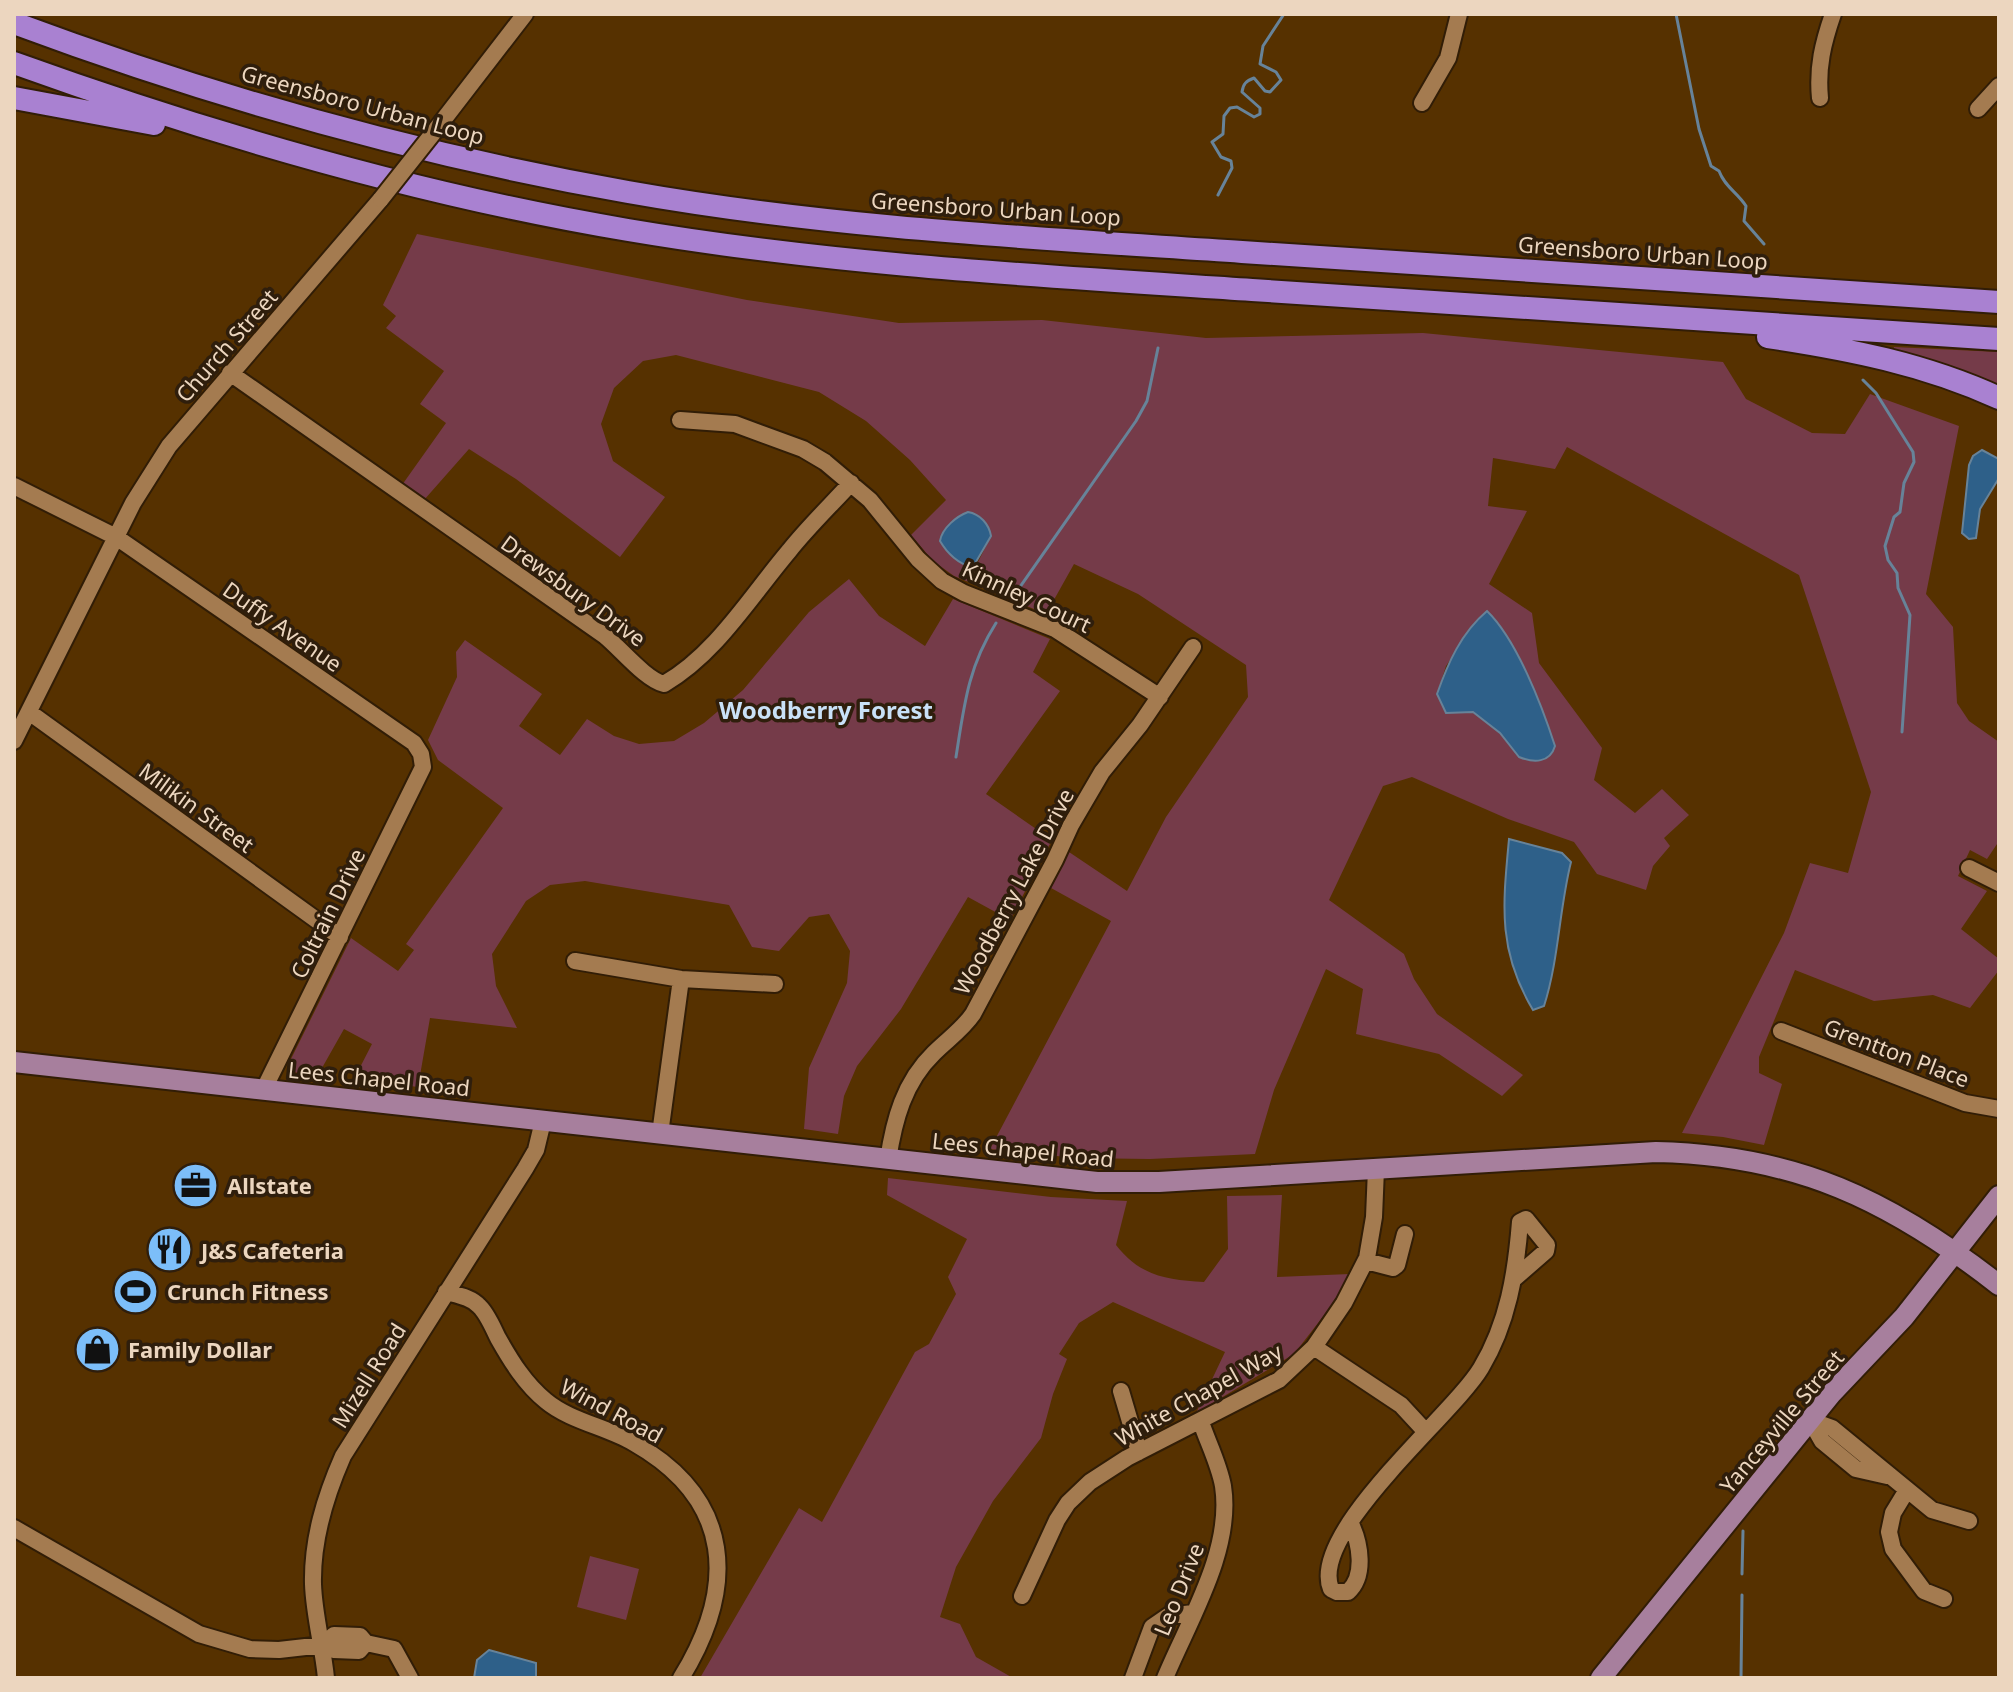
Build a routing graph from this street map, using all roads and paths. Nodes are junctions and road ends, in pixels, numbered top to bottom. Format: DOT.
graph roads {
  1 [pos="34,14"];
  2 [pos="525,14"];
  3 [pos="1459,14"];
  4 [pos="1833,14"];
  5 [pos="14,23"];
  6 [pos="14,63"];
  7 [pos="159,74"];
  8 [pos="1999,86"];
  9 [pos="14,98"];
  10 [pos="1820,98"];
  11 [pos="1422,103"];
  12 [pos="1978,109"];
  13 [pos="281,150"];
  14 [pos="1999,302"];
  15 [pos="1592,313"];
  16 [pos="1999,339"];
  17 [pos="230,373"];
  18 [pos="1999,398"];
  19 [pos="680,420"];
  20 [pos="851,483"];
  21 [pos="14,486"];
  22 [pos="116,537"];
  23 [pos="1193,647"];
  24 [pos="1160,697"];
  25 [pos="29,712"];
  26 [pos="14,741"];
  27 [pos="421,754"];
  28 [pos="1969,868"];
  29 [pos="1999,883"];
  30 [pos="340,937"];
  31 [pos="575,961"];
  32 [pos="681,979"];
  33 [pos="775,984"];
  34 [pos="1781,1031"];
  35 [pos="14,1062"];
  36 [pos="264,1089"];
  37 [pos="1999,1109"];
  38 [pos="543,1121"];
  39 [pos="660,1134"];
  40 [pos="888,1160"];
  41 [pos="1376,1169"];
  42 [pos="1999,1196"];
  43 [pos="1405,1234"];
  44 [pos="1957,1251"];
  45 [pos="1366,1261"];
  46 [pos="1515,1278"];
  47 [pos="1999,1285"];
  48 [pos="446,1292"];
  49 [pos="1314,1347"];
  50 [pos="1121,1391"];
  51 [pos="1810,1420"];
  52 [pos="1201,1422"];
  53 [pos="1426,1432"];
  54 [pos="1139,1452"];
  55 [pos="1907,1490"];
  56 [pos="1969,1521"];
  57 [pos="1351,1524"];
  58 [pos="14,1528"];
  59 [pos="1022,1596"];
  60 [pos="1944,1599"];
  61 [pos="1193,1613"];
  62 [pos="323,1645"];
  63 [pos="326,1678"];
  64 [pos="410,1678"];
  65 [pos="681,1678"];
  66 [pos="1133,1678"];
  67 [pos="1165,1678"];
  68 [pos="1601,1678"];
  1 -- 7 [label="highway"];
  2 -- 17 [label="street, Church Street, bridge"];
  3 -- 11 [label="street"];
  4 -- 10 [label="street"];
  5 -- 7 [label="highway, Greensboro Urban Loop"];
  6 -- 13 [label="highway"];
  7 -- 14 [label="highway, Greensboro Urban Loop"];
  8 -- 12 [label="street"];
  9 -- 13 [label="highway"];
  13 -- 15 [label="highway"];
  15 -- 16 [label="highway"];
  15 -- 18 [label="highway"];
  17 -- 20 [label="street, Drewsbury Drive"];
  17 -- 22 [label="street, Church Street"];
  19 -- 20 [label="street, Kinnley Court"];
  20 -- 24 [label="street, Kinnley Court"];
  21 -- 22 [label="street, Duffy Avenue"];
  22 -- 25 [label="street, Church Street"];
  22 -- 27 [label="street, Duffy Avenue"];
  23 -- 24 [label="street, Woodberry Lake Drive"];
  24 -- 40 [label="street, Woodberry Lake Drive"];
  25 -- 26 [label="street, Church Street"];
  25 -- 30 [label="street, Milikin Street"];
  27 -- 30 [label="street, Coltrain Drive"];
  28 -- 29 [label="street"];
  30 -- 36 [label="street, Coltrain Drive"];
  31 -- 32 [label="street"];
  32 -- 33 [label="street"];
  32 -- 39 [label="street"];
  34 -- 37 [label="street, Grentton Place"];
  35 -- 36 [label="main road, Lees Chapel Road"];
  36 -- 38 [label="main road, Lees Chapel Road"];
  38 -- 39 [label="main road, Lees Chapel Road"];
  38 -- 48 [label="street, Mizell Road"];
  39 -- 40 [label="main road, Lees Chapel Road"];
  40 -- 41 [label="main road, Lees Chapel Road"];
  41 -- 44 [label="main road, Lees Chapel Road"];
  41 -- 45 [label="street, White Chapel Way"];
  42 -- 44 [label="main road, Yanceyville Street"];
  43 -- 45 [label="street"];
  44 -- 47 [label="main road, Lees Chapel Road"];
  44 -- 51 [label="main road, Yanceyville Street"];
  45 -- 49 [label="street, White Chapel Way"];
  46 -- 46 [label="street"];
  46 -- 53 [label="street"];
  48 -- 62 [label="street, Mizell Road"];
  48 -- 65 [label="street, Wind Road"];
  49 -- 52 [label="street, White Chapel Way"];
  49 -- 53 [label="street"];
  50 -- 54 [label="street"];
  51 -- 55 [label="street"];
  51 -- 68 [label="main road, Yanceyville Street"];
  52 -- 54 [label="street, White Chapel Way"];
  52 -- 61 [label="street, Leo Drive"];
  53 -- 57 [label="street"];
  54 -- 59 [label="street, White Chapel Way"];
  55 -- 56 [label="street"];
  55 -- 60 [label="street"];
  58 -- 62 [label="street"];
  61 -- 66 [label="street"];
  61 -- 67 [label="street, Leo Drive"];
  62 -- 63 [label="street, Mizell Road"];
  62 -- 64 [label="street"];
}
